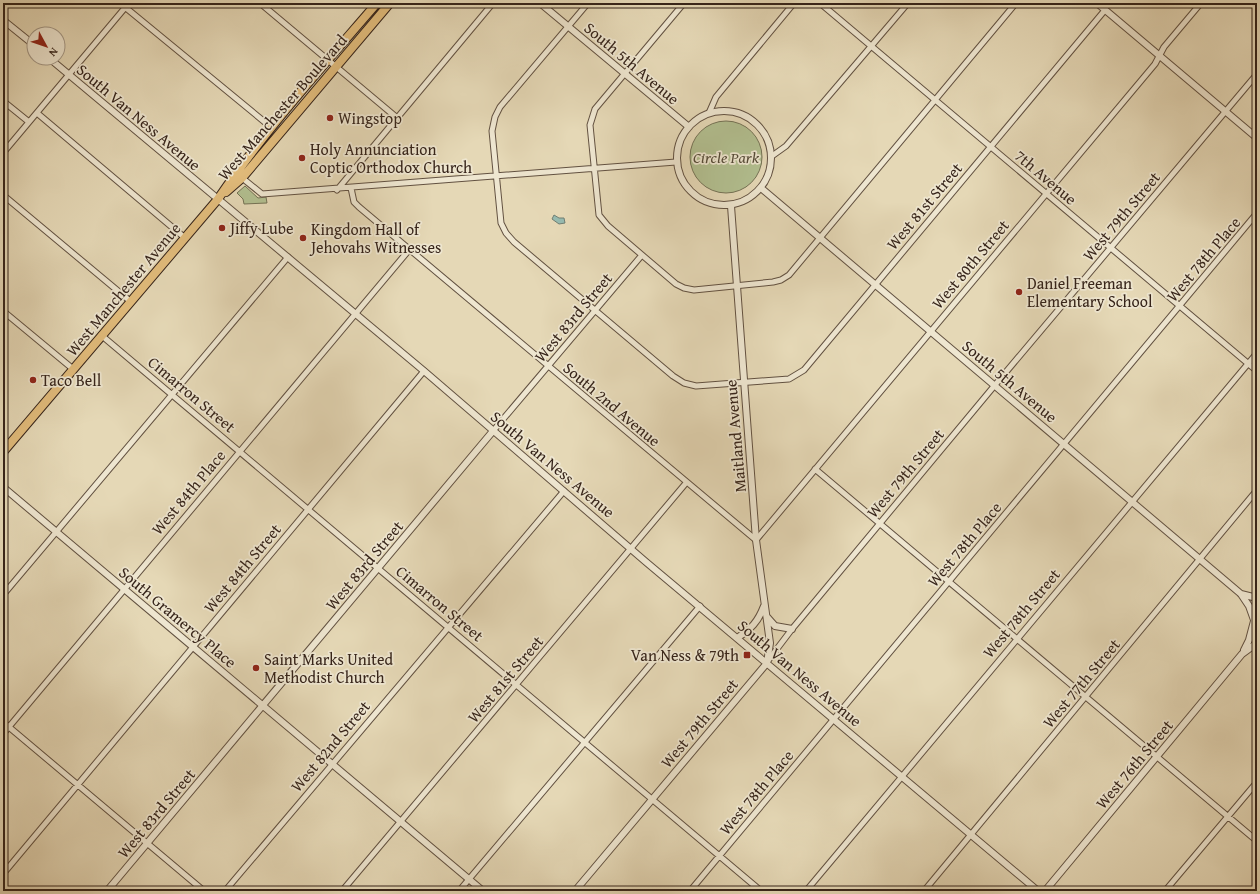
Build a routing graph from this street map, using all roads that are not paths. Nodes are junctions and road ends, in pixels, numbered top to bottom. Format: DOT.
graph roads {
  1 [pos="120,3"];
  2 [pos="129,3"];
  3 [pos="260,3"];
  4 [pos="377,3"];
  5 [pos="390,3"];
  6 [pos="494,3"];
  7 [pos="540,3"];
  8 [pos="588,3"];
  9 [pos="684,3"];
  10 [pos="794,3"];
  11 [pos="820,3"];
  12 [pos="908,3"];
  13 [pos="1016,3"];
  14 [pos="1097,3"];
  15 [pos="1201,3"];
  16 [pos="125,8"];
  17 [pos="1105,10"];
  18 [pos="3,20"];
  19 [pos="568,26"];
  20 [pos="26,39"];
  21 [pos="871,47"];
  22 [pos="1160,55"];
  23 [pos="328,60"];
  24 [pos="59,66"];
  25 [pos="335,66"];
  26 [pos="69,74"];
  27 [pos="624,74"];
  28 [pos="1257,74"];
  29 [pos="934,100"];
  30 [pos="3,101"];
  31 [pos="1226,112"];
  32 [pos="37,113"];
  33 [pos="709,113"];
  34 [pos="396,117"];
  35 [pos="29,122"];
  36 [pos="689,127"];
  37 [pos="272,128"];
  38 [pos="1257,138"];
  39 [pos="990,147"];
  40 [pos="3,153"];
  41 [pos="772,156"];
  42 [pos="676,162"];
  43 [pos="593,168"];
  44 [pos="239,175"];
  45 [pos="495,177"];
  46 [pos="351,188"];
  47 [pos="761,188"];
  48 [pos="336,190"];
  49 [pos="1046,194"];
  50 [pos="3,195"];
  51 [pos="218,199"];
  52 [pos="731,206"];
  53 [pos="1257,214"];
  54 [pos="184,238"];
  55 [pos="820,238"];
  56 [pos="1111,248"];
  57 [pos="409,250"];
  58 [pos="642,255"];
  59 [pos="288,257"];
  60 [pos="875,284"];
  61 [pos="736,286"];
  62 [pos="130,301"];
  63 [pos="1180,307"];
  64 [pos="3,311"];
  65 [pos="595,311"];
  66 [pos="356,314"];
  67 [pos="931,332"];
  68 [pos="101,335"];
  69 [pos="1257,352"];
  70 [pos="1248,363"];
  71 [pos="548,367"];
  72 [pos="73,369"];
  73 [pos="424,371"];
  74 [pos="1257,371"];
  75 [pos="743,383"];
  76 [pos="995,385"];
  77 [pos="173,395"];
  78 [pos="494,431"];
  79 [pos="1064,444"];
  80 [pos="239,451"];
  81 [pos="3,452"];
  82 [pos="815,469"];
  83 [pos="686,483"];
  84 [pos="3,487"];
  85 [pos="1257,490"];
  86 [pos="564,491"];
  87 [pos="1132,501"];
  88 [pos="308,509"];
  89 [pos="880,523"];
  90 [pos="57,532"];
  91 [pos="756,540"];
  92 [pos="631,548"];
  93 [pos="1200,558"];
  94 [pos="378,568"];
  95 [pos="949,582"];
  96 [pos="124,589"];
  97 [pos="1241,594"];
  98 [pos="3,595"];
  99 [pos="1257,598"];
  100 [pos="764,605"];
  101 [pos="700,606"];
  102 [pos="1257,609"];
  103 [pos="765,612"];
  104 [pos="1254,620"];
  105 [pos="449,627"];
  106 [pos="1257,627"];
  107 [pos="792,629"];
  108 [pos="737,638"];
  109 [pos="1017,639"];
  110 [pos="1257,643"];
  111 [pos="193,647"];
  112 [pos="1242,654"];
  113 [pos="767,662"];
  114 [pos="518,685"];
  115 [pos="1086,697"];
  116 [pos="263,706"];
  117 [pos="834,718"];
  118 [pos="3,722"];
  119 [pos="9,727"];
  120 [pos="3,734"];
  121 [pos="584,742"];
  122 [pos="1157,756"];
  123 [pos="332,764"];
  124 [pos="902,776"];
  125 [pos="1257,782"];
  126 [pos="78,785"];
  127 [pos="652,799"];
  128 [pos="1228,816"];
  129 [pos="400,822"];
  130 [pos="972,835"];
  131 [pos="1257,841"];
  132 [pos="147,843"];
  133 [pos="720,856"];
  134 [pos="3,874"];
  135 [pos="469,879"];
  136 [pos="107,891"];
  137 [pos="204,891"];
  138 [pos="225,891"];
  139 [pos="342,891"];
  140 [pos="459,891"];
  141 [pos="483,891"];
  142 [pos="575,891"];
  143 [pos="690,891"];
  144 [pos="761,891"];
  145 [pos="806,891"];
  146 [pos="924,891"];
  147 [pos="1038,891"];
  148 [pos="1045,891"];
  149 [pos="1165,891"];
  1 -- 16 [label="street"];
  2 -- 16 [label="street"];
  3 -- 23 [label="street"];
  4 -- 23 [label="main road, West Manchester Boulevard"];
  5 -- 25 [label="main road, West Manchester Boulevard"];
  6 -- 34 [label="street"];
  7 -- 19 [label="street, South 5th Avenue"];
  8 -- 19 [label="street"];
  9 -- 27 [label="street"];
  10 -- 33 [label="street"];
  11 -- 21 [label="street, 7th Avenue"];
  12 -- 21 [label="street"];
  13 -- 29 [label="street"];
  14 -- 17 [label="street"];
  15 -- 22 [label="street, West 80th Street"];
  16 -- 26 [label="street"];
  16 -- 37 [label="street"];
  17 -- 22 [label="street"];
  17 -- 39 [label="street, West 81st Street"];
  18 -- 20 [label="street"];
  19 -- 27 [label="street, South 5th Avenue"];
  19 -- 45 [label="street"];
  21 -- 29 [label="street, 7th Avenue"];
  21 -- 41 [label="street"];
  22 -- 31 [label="street"];
  22 -- 49 [label="street, West 80th Street"];
  23 -- 25 [label="street"];
  23 -- 37 [label="main road, West Manchester Boulevard"];
  24 -- 26 [label="street, South Van Ness Avenue"];
  25 -- 34 [label="street"];
  25 -- 44 [label="main road, West Manchester Boulevard"];
  26 -- 32 [label="street"];
  26 -- 51 [label="street, South Van Ness Avenue"];
  27 -- 36 [label="street, South 5th Avenue"];
  27 -- 43 [label="street"];
  28 -- 31 [label="street, West 79th Street"];
  29 -- 39 [label="street, 7th Avenue"];
  29 -- 55 [label="street"];
  30 -- 35 [label="street"];
  31 -- 38 [label="street"];
  31 -- 56 [label="street, West 79th Street"];
  32 -- 35 [label="street"];
  32 -- 54 [label="street"];
  33 -- 36 [label="street"];
  33 -- 41 [label="street"];
  34 -- 48 [label="street"];
  35 -- 40 [label="street"];
  36 -- 42 [label="street"];
  37 -- 44 [label="main road, West Manchester Boulevard"];
  39 -- 49 [label="street, 7th Avenue"];
  39 -- 60 [label="street, West 81st Street"];
  41 -- 47 [label="street"];
  42 -- 43 [label="street"];
  42 -- 52 [label="street"];
  43 -- 45 [label="street"];
  43 -- 58 [label="street"];
  44 -- 48 [label="street"];
  44 -- 51 [label="main road, West Manchester Boulevard"];
  45 -- 46 [label="street"];
  45 -- 65 [label="street, West 81st Street"];
  46 -- 48 [label="street"];
  46 -- 57 [label="street, South 2nd Avenue"];
  47 -- 52 [label="street"];
  47 -- 55 [label="street, South 5th Avenue"];
  49 -- 56 [label="street, 7th Avenue"];
  49 -- 67 [label="street, West 80th Street"];
  50 -- 62 [label="street"];
  51 -- 54 [label="main road, West Manchester Avenue"];
  51 -- 59 [label="street, South Van Ness Avenue"];
  52 -- 61 [label="street, Maitland Avenue"];
  53 -- 63 [label="street, West 78th Place"];
  54 -- 62 [label="main road, West Manchester Avenue"];
  55 -- 60 [label="street, South 5th Avenue"];
  55 -- 61 [label="street"];
  56 -- 63 [label="street, 7th Avenue"];
  56 -- 76 [label="street, West 79th Street"];
  57 -- 66 [label="street, West 84th Place"];
  57 -- 71 [label="street, South 2nd Avenue"];
  58 -- 61 [label="street"];
  58 -- 65 [label="street, West 83rd Street"];
  59 -- 66 [label="street, South Van Ness Avenue"];
  59 -- 77 [label="street"];
  60 -- 67 [label="street, South 5th Avenue"];
  60 -- 75 [label="street, West 81st Street"];
  61 -- 75 [label="street, Maitland Avenue"];
  62 -- 68 [label="main road, West Manchester Avenue"];
  63 -- 70 [label="street, 7th Avenue"];
  63 -- 79 [label="street, West 78th Place"];
  64 -- 72 [label="street"];
  65 -- 71 [label="street, West 83rd Street"];
  65 -- 75 [label="street, West 81st Street"];
  66 -- 73 [label="street, South Van Ness Avenue"];
  66 -- 80 [label="street, West 84th Place"];
  67 -- 76 [label="street, South 5th Avenue"];
  67 -- 82 [label="street, West 80th Street"];
  68 -- 72 [label="main road, West Manchester Avenue"];
  68 -- 77 [label="street, Cimarron Street"];
  69 -- 70 [label="street, West 78th Street"];
  70 -- 74 [label="street, 7th Avenue"];
  70 -- 87 [label="street, West 78th Street"];
  71 -- 78 [label="street, West 83rd Street"];
  71 -- 83 [label="street, South 2nd Avenue"];
  72 -- 81 [label="main road, West Manchester Avenue"];
  73 -- 78 [label="street, South Van Ness Avenue"];
  73 -- 88 [label="street, West 84th Street"];
  75 -- 91 [label="street, Maitland Avenue"];
  76 -- 79 [label="street, South 5th Avenue"];
  76 -- 89 [label="street, West 79th Street"];
  77 -- 80 [label="street, Cimarron Street"];
  77 -- 90 [label="street"];
  78 -- 86 [label="street, South Van Ness Avenue"];
  78 -- 94 [label="street, West 83rd Street"];
  79 -- 87 [label="street, South 5th Avenue"];
  79 -- 95 [label="street, West 78th Place"];
  80 -- 88 [label="street, Cimarron Street"];
  80 -- 96 [label="street, West 84th Place"];
  82 -- 89 [label="street"];
  82 -- 91 [label="street, West 80th Street"];
  83 -- 91 [label="street, South 2nd Avenue"];
  83 -- 92 [label="street, West 81st Street"];
  84 -- 90 [label="street, South Gramercy Place"];
  85 -- 93 [label="street, West 77th Street"];
  86 -- 92 [label="street, South Van Ness Avenue"];
  86 -- 105 [label="street, West 82nd Street"];
  87 -- 93 [label="street, South 5th Avenue"];
  87 -- 109 [label="street, West 78th Street"];
  88 -- 94 [label="street, Cimarron Street"];
  88 -- 111 [label="street, West 84th Street"];
  89 -- 95 [label="street"];
  89 -- 107 [label="street, West 79th Street"];
  90 -- 96 [label="street, South Gramercy Place"];
  90 -- 98 [label="street"];
  91 -- 100 [label="street, Maitland Avenue"];
  92 -- 101 [label="street, South Van Ness Avenue"];
  92 -- 114 [label="street, West 81st Street"];
  93 -- 97 [label="street, South 5th Avenue"];
  93 -- 115 [label="street, West 77th Street"];
  94 -- 105 [label="street, Cimarron Street"];
  94 -- 116 [label="street, West 83rd Street"];
  95 -- 109 [label="street"];
  95 -- 117 [label="street, West 78th Place"];
  96 -- 111 [label="street, South Gramercy Place"];
  96 -- 119 [label="street, West 84th Place"];
  97 -- 99 [label="street, South 5th Avenue"];
  97 -- 104 [label="street, South 5th Avenue"];
  100 -- 103 [label="street, Maitland Avenue"];
  100 -- 108 [label="street"];
  101 -- 108 [label="street, South Van Ness Avenue"];
  101 -- 121 [label="street"];
  102 -- 104 [label="street, West 76th Street"];
  103 -- 107 [label="street"];
  103 -- 113 [label="street, Maitland Avenue"];
  104 -- 106 [label="street, South 5th Avenue"];
  104 -- 112 [label="street, West 76th Street"];
  105 -- 114 [label="street, Cimarron Street"];
  105 -- 123 [label="street, West 82nd Street"];
  107 -- 113 [label="street, West 79th Street"];
  108 -- 113 [label="street, South Van Ness Avenue"];
  109 -- 115 [label="street"];
  109 -- 124 [label="street, West 78th Street"];
  110 -- 112 [label="street, West 76th Street"];
  111 -- 116 [label="street, South Gramercy Place"];
  111 -- 126 [label="street, West 84th Street"];
  112 -- 122 [label="street, West 76th Street"];
  113 -- 117 [label="street, South Van Ness Avenue"];
  113 -- 127 [label="street, West 79th Street"];
  114 -- 121 [label="street, Cimarron Street"];
  114 -- 129 [label="street, West 81st Street"];
  115 -- 122 [label="street"];
  115 -- 130 [label="street, West 77th Street"];
  116 -- 123 [label="street, South Gramercy Place"];
  116 -- 132 [label="street, West 83rd Street"];
  117 -- 124 [label="street, South Van Ness Avenue"];
  117 -- 133 [label="street, West 78th Place"];
  118 -- 119 [label="street"];
  119 -- 120 [label="street, West 84th Place"];
  119 -- 126 [label="street"];
  121 -- 127 [label="street, Cimarron Street"];
  121 -- 135 [label="street"];
  122 -- 128 [label="street"];
  122 -- 148 [label="street, West 76th Street"];
  123 -- 129 [label="street, South Gramercy Place"];
  123 -- 138 [label="street, West 82nd Street"];
  124 -- 130 [label="street, South Van Ness Avenue"];
  124 -- 145 [label="street, West 78th Street"];
  125 -- 128 [label="street"];
  126 -- 132 [label="street"];
  126 -- 134 [label="street, West 84th Street"];
  127 -- 133 [label="street, Cimarron Street"];
  127 -- 142 [label="street, West 79th Street"];
  128 -- 131 [label="street"];
  128 -- 149 [label="street"];
  129 -- 135 [label="street, South Gramercy Place"];
  129 -- 139 [label="street, West 81st Street"];
  130 -- 146 [label="street, West 77th Street"];
  130 -- 147 [label="street, South Van Ness Avenue"];
  132 -- 136 [label="street, West 83rd Street"];
  132 -- 137 [label="street"];
  133 -- 143 [label="street, West 78th Place"];
  133 -- 144 [label="street, Cimarron Street"];
  135 -- 140 [label="street"];
  135 -- 141 [label="street, South Gramercy Place"];
}
